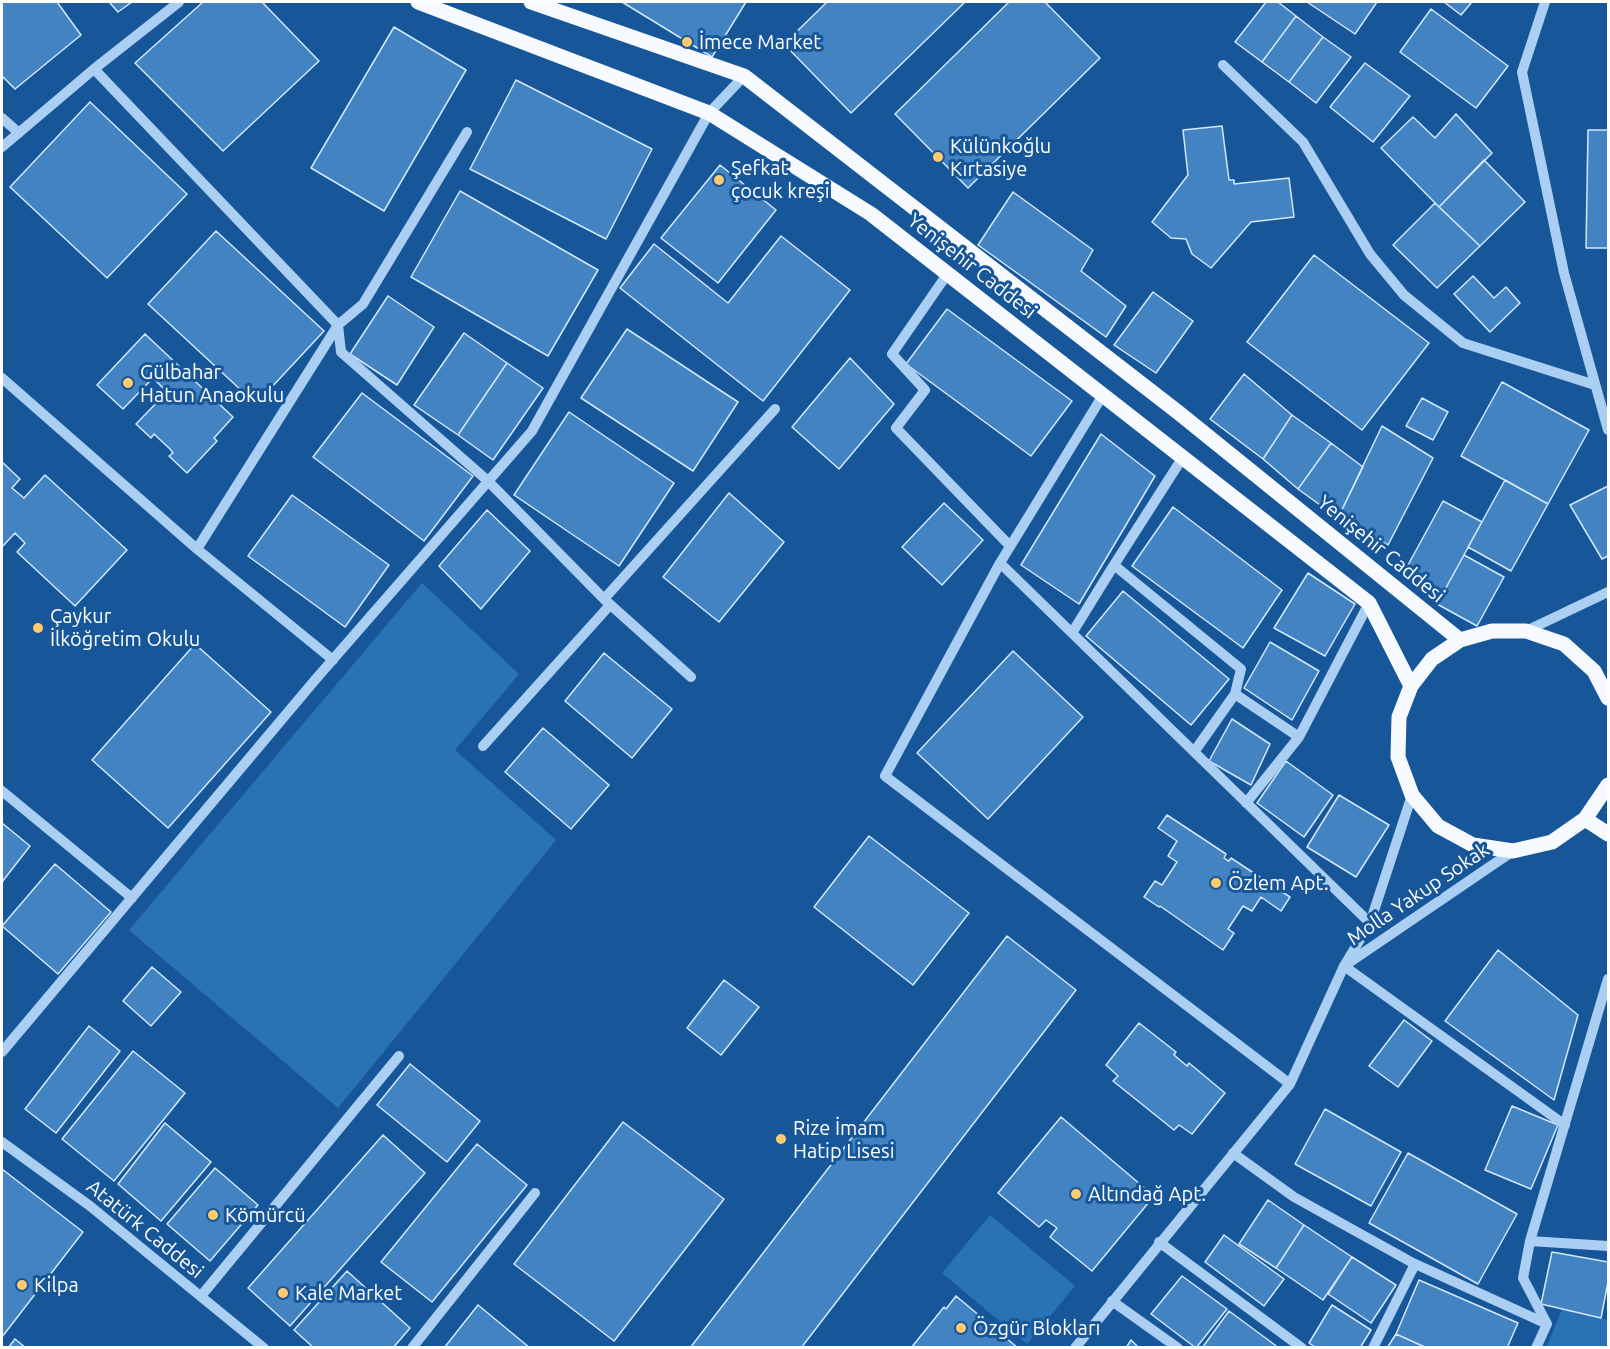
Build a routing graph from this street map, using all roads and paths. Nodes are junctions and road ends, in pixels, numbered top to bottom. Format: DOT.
graph roads {
  1 [pos="179,2"];
  2 [pos="418,2"];
  3 [pos="531,2"];
  4 [pos="1545,2"];
  5 [pos="1223,65"];
  6 [pos="94,69"];
  7 [pos="744,76"];
  8 [pos="709,113"];
  9 [pos="2,118"];
  10 [pos="467,132"];
  11 [pos="19,133"];
  12 [pos="2,147"];
  13 [pos="948,273"];
  14 [pos="338,325"];
  15 [pos="2,378"];
  16 [pos="1594,385"];
  17 [pos="1103,395"];
  18 [pos="776,409"];
  19 [pos="1608,430"];
  20 [pos="1183,457"];
  21 [pos="488,481"];
  22 [pos="1010,546"];
  23 [pos="197,549"];
  24 [pos="1000,563"];
  25 [pos="1114,565"];
  26 [pos="1608,592"];
  27 [pos="607,602"];
  28 [pos="1369,603"];
  29 [pos="1526,631"];
  30 [pos="1072,633"];
  31 [pos="1460,640"];
  32 [pos="333,660"];
  33 [pos="692,677"];
  34 [pos="1411,686"];
  35 [pos="1235,694"];
  36 [pos="1608,698"];
  37 [pos="1299,737"];
  38 [pos="483,746"];
  39 [pos="1194,752"];
  40 [pos="1608,785"];
  41 [pos="2,791"];
  42 [pos="1412,795"];
  43 [pos="1246,803"];
  44 [pos="1585,819"];
  45 [pos="1608,834"];
  46 [pos="1513,851"];
  47 [pos="132,898"];
  48 [pos="1370,923"];
  49 [pos="1344,966"];
  50 [pos="1608,979"];
  51 [pos="2,1052"];
  52 [pos="399,1056"];
  53 [pos="1290,1084"];
  54 [pos="1565,1125"];
  55 [pos="2,1142"];
  56 [pos="1233,1153"];
  57 [pos="535,1193"];
  58 [pos="1530,1241"];
  59 [pos="1159,1242"];
  60 [pos="1608,1246"];
  61 [pos="1415,1264"];
  62 [pos="201,1296"];
  63 [pos="1112,1301"];
  64 [pos="1547,1324"];
  65 [pos="264,1347"];
  66 [pos="412,1347"];
  67 [pos="1075,1347"];
  68 [pos="1178,1347"];
  69 [pos="1302,1347"];
  70 [pos="1373,1347"];
  71 [pos="1536,1347"];
  1 -- 6 [label="street"];
  2 -- 8 [label="main road, Yenişehir Caddesi"];
  3 -- 7 [label="main road, Yenişehir Caddesi"];
  4 -- 16 [label="street"];
  5 -- 16 [label="street"];
  6 -- 11 [label="street"];
  6 -- 14 [label="street"];
  7 -- 8 [label="street"];
  7 -- 31 [label="main road, Yenişehir Caddesi"];
  8 -- 13 [label="main road, Yenişehir Caddesi"];
  8 -- 21 [label="street"];
  9 -- 11 [label="street"];
  10 -- 14 [label="street"];
  11 -- 12 [label="street"];
  13 -- 17 [label="main road, Yenişehir Caddesi"];
  13 -- 22 [label="street"];
  14 -- 21 [label="street"];
  14 -- 23 [label="street"];
  15 -- 23 [label="street"];
  16 -- 19 [label="street"];
  17 -- 20 [label="main road, Yenişehir Caddesi"];
  17 -- 22 [label="street"];
  18 -- 27 [label="street"];
  20 -- 25 [label="street"];
  20 -- 28 [label="main road, Yenişehir Caddesi"];
  21 -- 27 [label="street"];
  21 -- 32 [label="street"];
  22 -- 24 [label="street"];
  23 -- 32 [label="street"];
  24 -- 30 [label="street"];
  24 -- 53 [label="street"];
  25 -- 30 [label="street"];
  25 -- 35 [label="street"];
  26 -- 29 [label="street"];
  27 -- 33 [label="street"];
  27 -- 38 [label="street"];
  28 -- 34 [label="main road, Yenişehir Caddesi"];
  28 -- 37 [label="street"];
  29 -- 31 [label="main road"];
  29 -- 36 [label="main road"];
  30 -- 39 [label="street"];
  31 -- 34 [label="main road"];
  32 -- 47 [label="street"];
  34 -- 42 [label="main road"];
  35 -- 37 [label="street"];
  35 -- 39 [label="street"];
  37 -- 43 [label="street"];
  39 -- 43 [label="street"];
  40 -- 44 [label="main road"];
  41 -- 47 [label="street"];
  42 -- 46 [label="main road"];
  42 -- 48 [label="street, Molla Yakup Sokak"];
  43 -- 48 [label="street"];
  44 -- 45 [label="main road"];
  44 -- 46 [label="main road"];
  46 -- 49 [label="street, Molla Yakup Sokak"];
  47 -- 51 [label="street"];
  48 -- 49 [label="street, Molla Yakup Sokak"];
  49 -- 53 [label="street, Molla Yakup Sokak"];
  49 -- 54 [label="street"];
  50 -- 54 [label="street"];
  52 -- 62 [label="street"];
  53 -- 56 [label="street, Molla Yakup Sokak"];
  54 -- 58 [label="street"];
  55 -- 62 [label="street, Atatürk Caddesi"];
  56 -- 59 [label="street, Molla Yakup Sokak"];
  56 -- 61 [label="street"];
  57 -- 66 [label="street"];
  58 -- 60 [label="street"];
  58 -- 64 [label="street"];
  59 -- 63 [label="street, Molla Yakup Sokak"];
  59 -- 69 [label="street"];
  61 -- 64 [label="street"];
  61 -- 70 [label="street"];
  62 -- 65 [label="street, Atatürk Caddesi"];
  63 -- 67 [label="street, Molla Yakup Sokak"];
  63 -- 68 [label="street"];
  64 -- 71 [label="street"];
}
